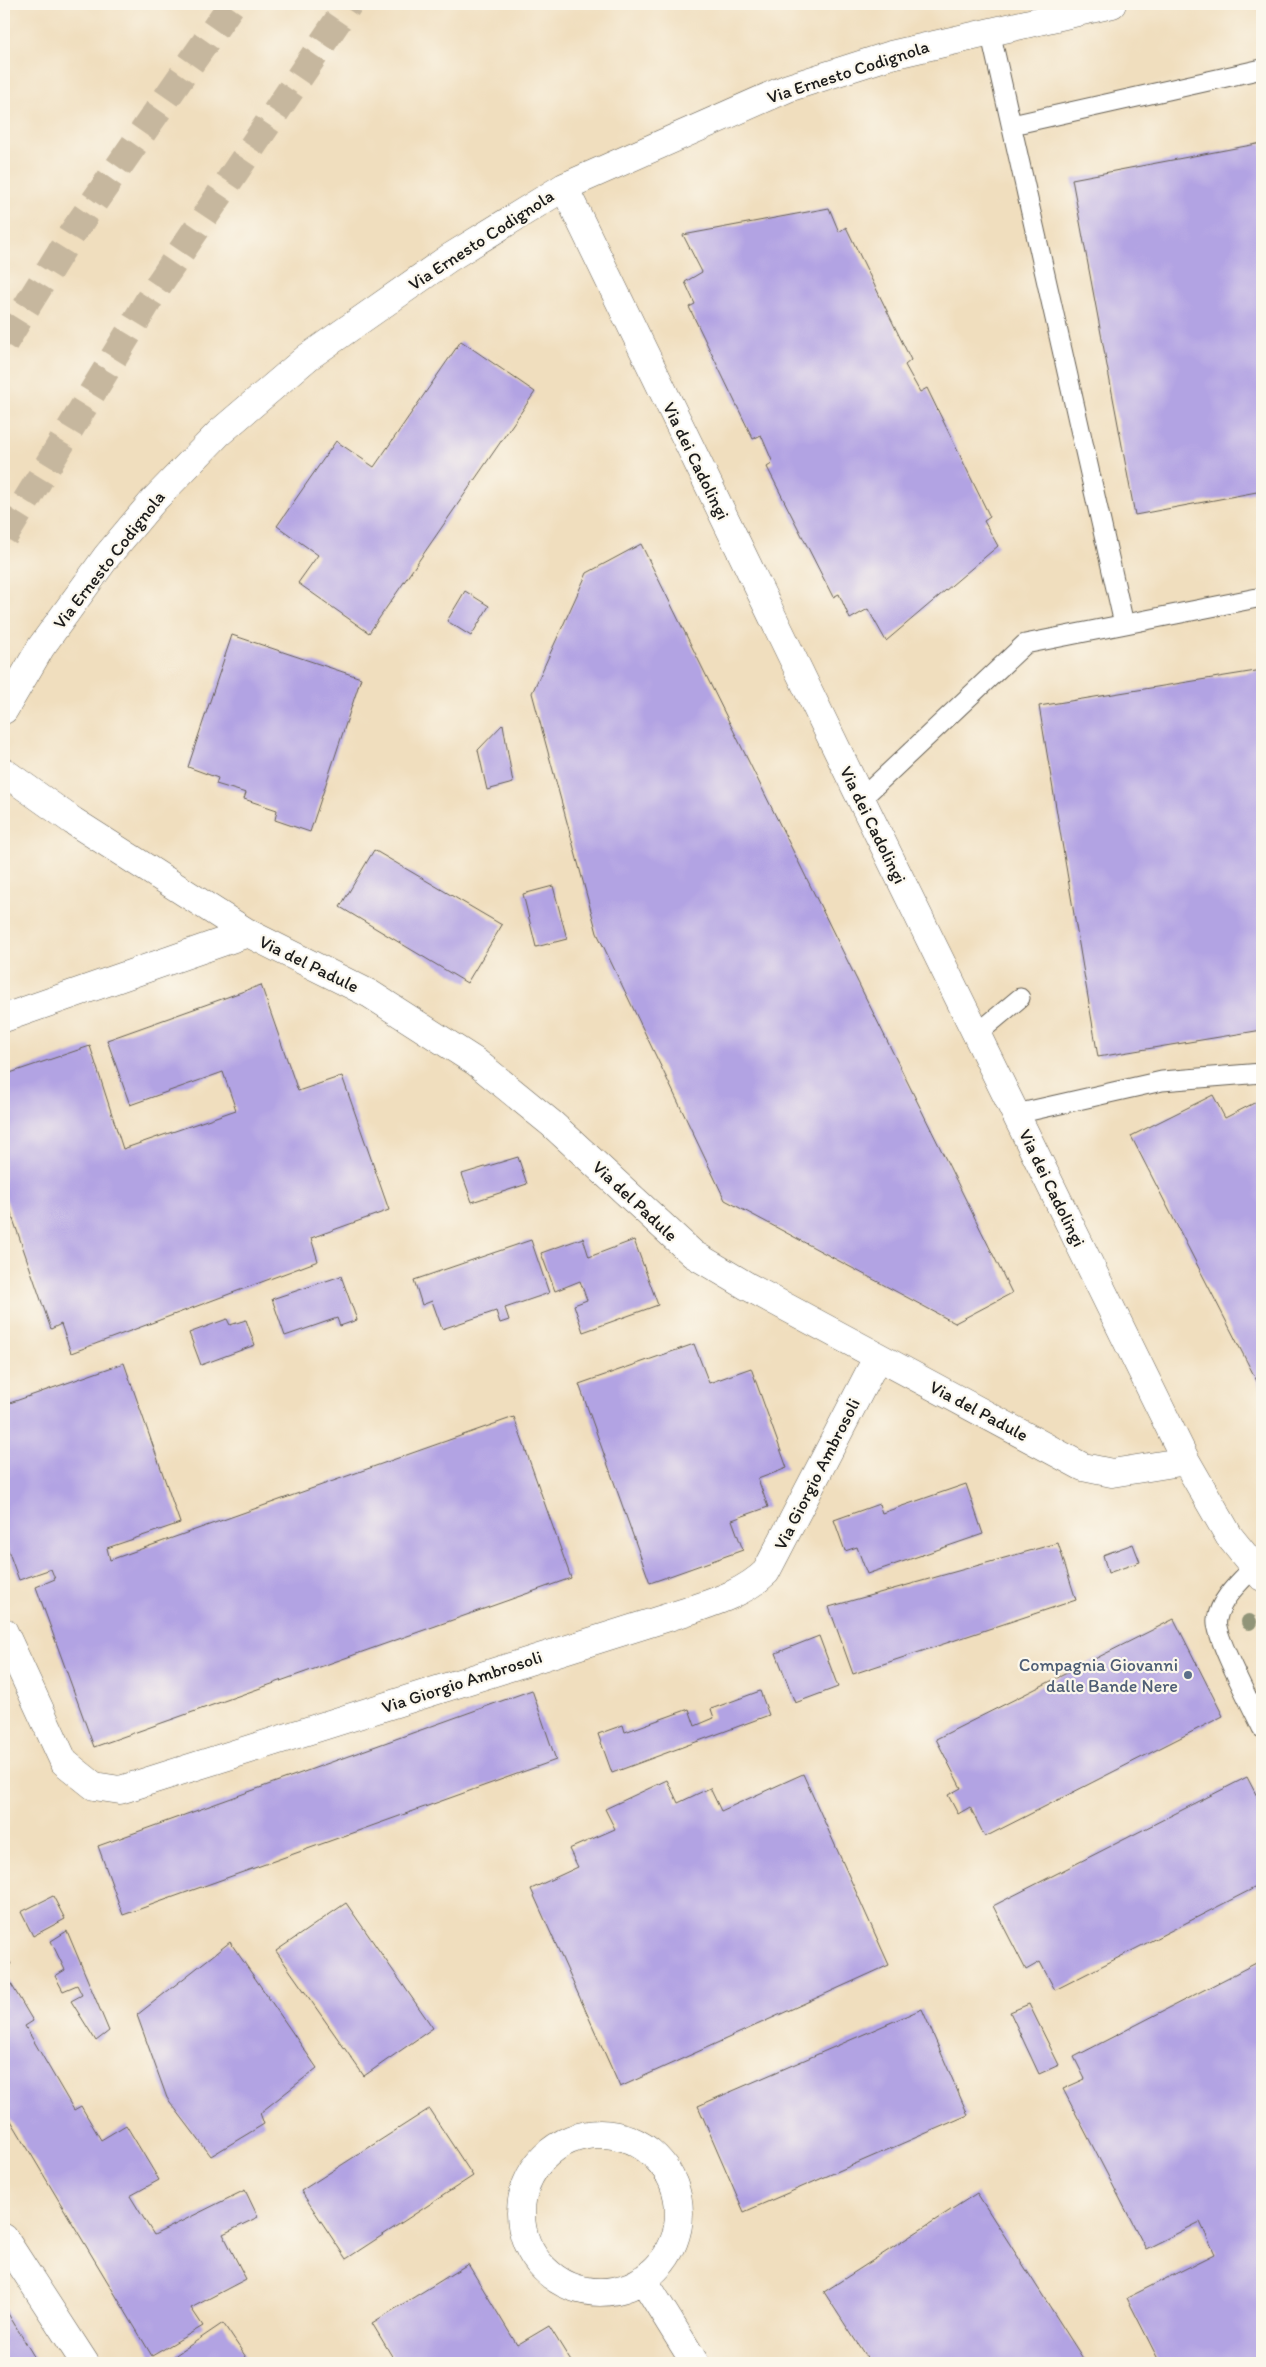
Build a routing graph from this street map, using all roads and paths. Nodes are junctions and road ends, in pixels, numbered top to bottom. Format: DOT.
graph roads {
  1 [pos="1112,4"];
  2 [pos="990,31"];
  3 [pos="1262,69"];
  4 [pos="1012,125"];
  5 [pos="564,187"];
  6 [pos="1262,597"];
  7 [pos="1124,624"];
  8 [pos="4,710"];
  9 [pos="4,772"];
  10 [pos="860,799"];
  11 [pos="248,933"];
  12 [pos="1020,998"];
  13 [pos="4,1018"];
  14 [pos="977,1034"];
  15 [pos="1262,1073"];
  16 [pos="1016,1114"];
  17 [pos="876,1358"];
  18 [pos="1186,1462"];
  19 [pos="1258,1572"];
  20 [pos="4,1632"];
  21 [pos="1262,1728"];
  22 [pos="4,2238"];
  23 [pos="643,2279"];
  24 [pos="85,2363"];
  25 [pos="695,2363"];
  1 -- 2 [label="street, Via Ernesto Codignola"];
  2 -- 4 [label="lane"];
  2 -- 5 [label="street, Via Ernesto Codignola"];
  3 -- 4 [label="lane"];
  4 -- 7 [label="lane"];
  5 -- 8 [label="street, Via Ernesto Codignola"];
  5 -- 10 [label="street, Via dei Cadolingi"];
  6 -- 7 [label="lane"];
  7 -- 10 [label="lane"];
  9 -- 11 [label="street, Via del Padule"];
  10 -- 14 [label="street, Via dei Cadolingi"];
  11 -- 13 [label="street"];
  11 -- 17 [label="street, Via del Padule"];
  12 -- 14 [label="lane"];
  14 -- 16 [label="street, Via dei Cadolingi"];
  15 -- 16 [label="lane"];
  16 -- 18 [label="street, Via dei Cadolingi"];
  17 -- 18 [label="street, Via del Padule"];
  17 -- 20 [label="street, Via Giorgio Ambrosoli"];
  18 -- 19 [label="street"];
  19 -- 21 [label="lane"];
  22 -- 24 [label="street"];
  23 -- 23 [label="street"];
  23 -- 25 [label="street"];
}
